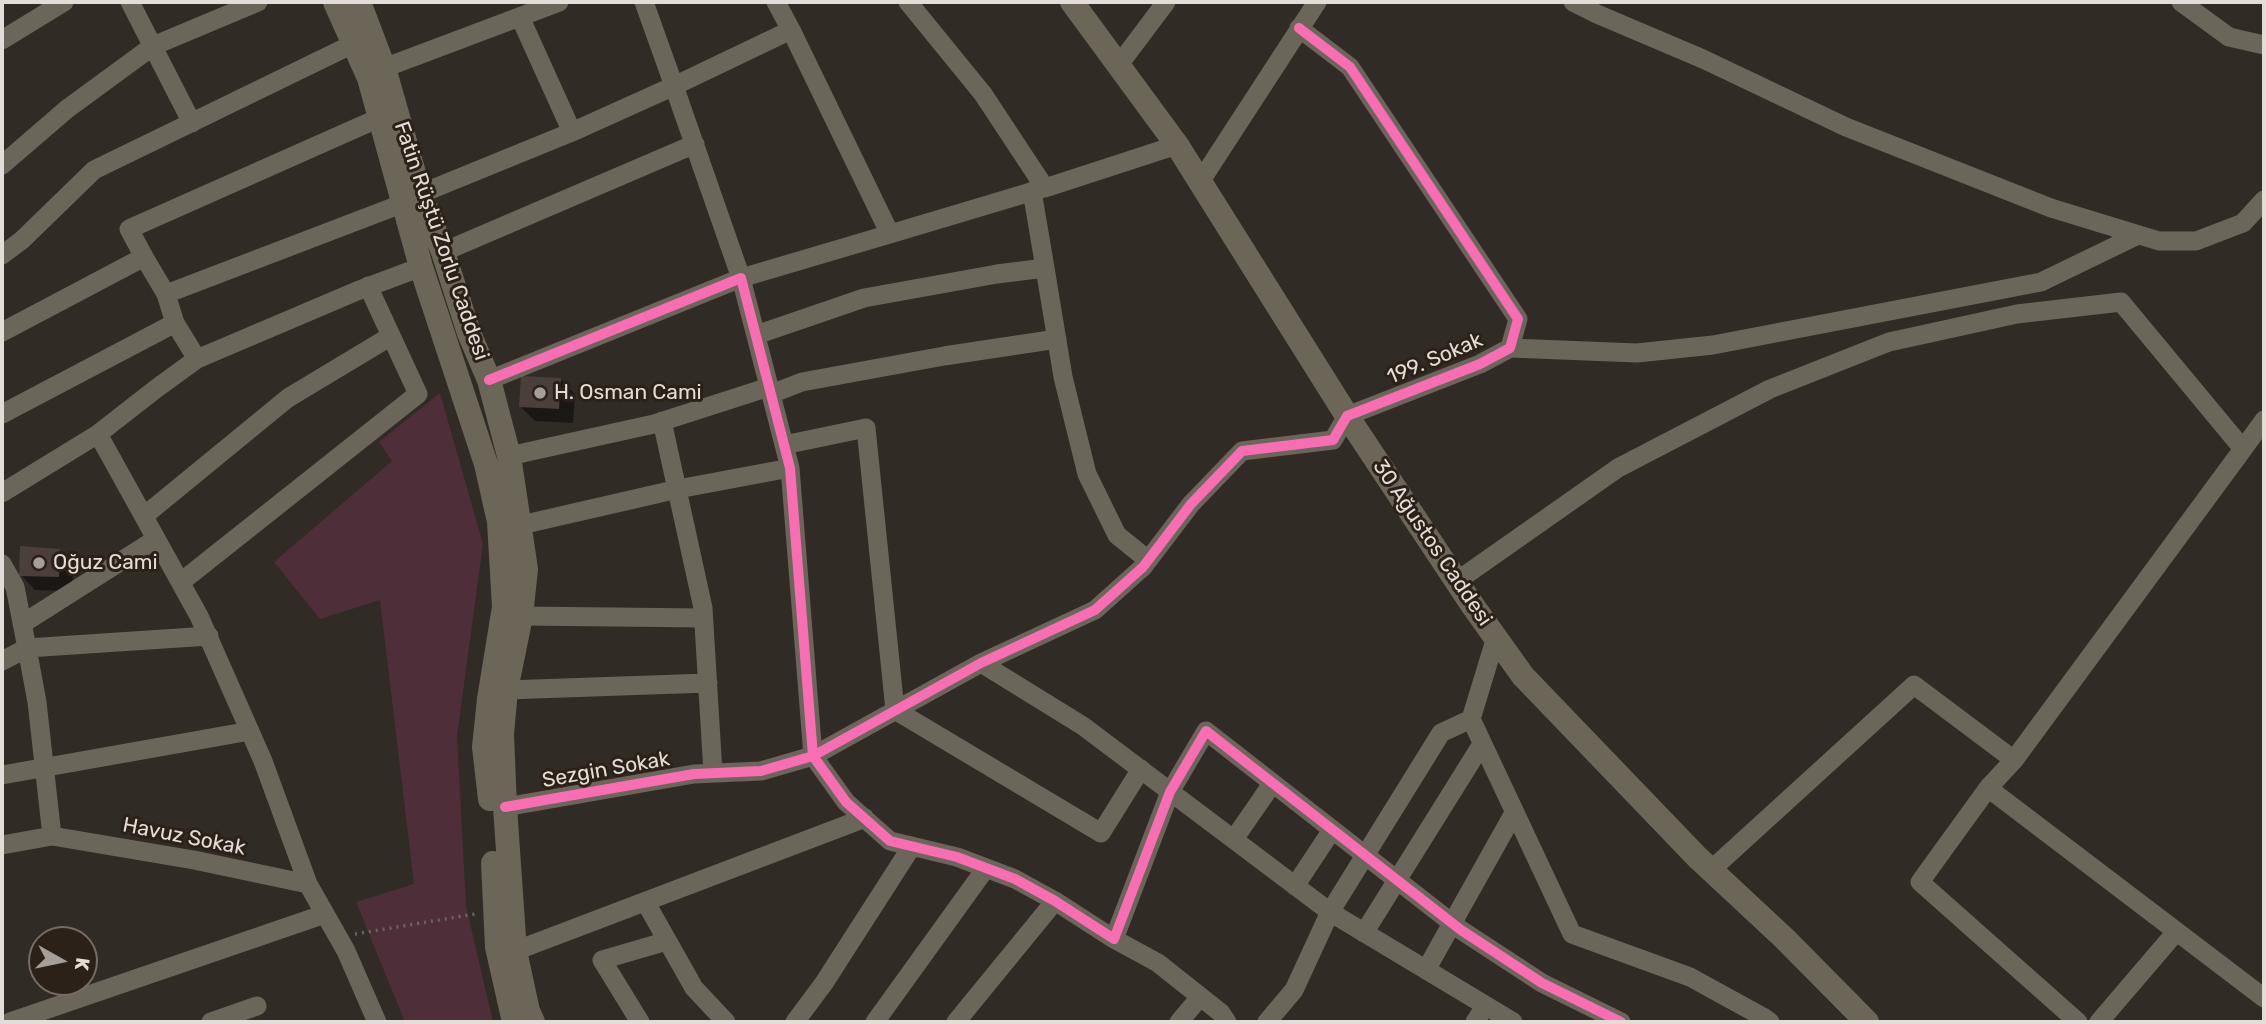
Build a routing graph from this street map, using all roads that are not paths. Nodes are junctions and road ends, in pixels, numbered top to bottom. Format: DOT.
graph roads {
  1 [pos="64,2"];
  2 [pos="130,2"];
  3 [pos="258,2"];
  4 [pos="335,2"];
  5 [pos="359,2"];
  6 [pos="559,2"];
  7 [pos="644,2"];
  8 [pos="776,2"];
  9 [pos="908,2"];
  10 [pos="1072,2"];
  11 [pos="1166,2"];
  12 [pos="1317,2"];
  13 [pos="1573,2"];
  14 [pos="2181,2"];
  15 [pos="520,17"];
  16 [pos="1299,28"];
  17 [pos="791,30"];
  18 [pos="2,40"];
  19 [pos="354,44"];
  20 [pos="2264,45"];
  21 [pos="153,46"];
  22 [pos="1118,66"];
  23 [pos="384,68"];
  24 [pos="674,86"];
  25 [pos="379,118"];
  26 [pos="192,123"];
  27 [pos="572,132"];
  28 [pos="695,144"];
  29 [pos="1177,145"];
  30 [pos="2,165"];
  31 [pos="1200,182"];
  32 [pos="1039,189"];
  33 [pos="412,199"];
  34 [pos="2264,200"];
  35 [pos="890,234"];
  36 [pos="2138,235"];
  37 [pos="443,252"];
  38 [pos="2,255"];
  39 [pos="144,257"];
  40 [pos="422,267"];
  41 [pos="1045,268"];
  42 [pos="741,278"];
  43 [pos="369,286"];
  44 [pos="166,295"];
  45 [pos="175,323"];
  46 [pos="2,332"];
  47 [pos="756,335"];
  48 [pos="391,336"];
  49 [pos="1057,339"];
  50 [pos="1510,348"];
  51 [pos="197,359"];
  52 [pos="489,380"];
  53 [pos="771,391"];
  54 [pos="2,414"];
  55 [pos="1347,416"];
  56 [pos="2264,419"];
  57 [pos="662,421"];
  58 [pos="98,434"];
  59 [pos="785,445"];
  60 [pos="2243,449"];
  61 [pos="509,456"];
  62 [pos="790,468"];
  63 [pos="678,489"];
  64 [pos="2,493"];
  65 [pos="144,516"];
  66 [pos="521,525"];
  67 [pos="156,539"];
  68 [pos="1149,560"];
  69 [pos="2,564"];
  70 [pos="1457,581"];
  71 [pos="181,582"];
  72 [pos="521,616"];
  73 [pos="703,618"];
  74 [pos="22,624"];
  75 [pos="208,636"];
  76 [pos="1496,637"];
  77 [pos="27,649"];
  78 [pos="2,661"];
  79 [pos="981,663"];
  80 [pos="708,683"];
  81 [pos="506,690"];
  82 [pos="895,710"];
  83 [pos="1471,719"];
  84 [pos="250,731"];
  85 [pos="1482,744"];
  86 [pos="813,756"];
  87 [pos="2014,760"];
  88 [pos="44,767"];
  89 [pos="1140,769"];
  90 [pos="713,773"];
  91 [pos="2,775"];
  92 [pos="1272,784"];
  93 [pos="1988,788"];
  94 [pos="1170,792"];
  95 [pos="505,807"];
  96 [pos="1514,813"];
  97 [pos="865,818"];
  98 [pos="1332,830"];
  99 [pos="52,836"];
  100 [pos="1234,839"];
  101 [pos="2,845"];
  102 [pos="912,846"];
  103 [pos="1364,855"];
  104 [pos="986,868"];
  105 [pos="1711,870"];
  106 [pos="1398,881"];
  107 [pos="308,884"];
  108 [pos="1295,886"];
  109 [pos="1055,901"];
  110 [pos="646,903"];
  111 [pos="1330,912"];
  112 [pos="325,914"];
  113 [pos="1453,923"];
  114 [pos="2176,932"];
  115 [pos="1364,933"];
  116 [pos="1114,939"];
  117 [pos="667,941"];
  118 [pos="515,951"];
  119 [pos="1426,970"];
  120 [pos="1200,997"];
  121 [pos="2264,999"];
  122 [pos="257,1006"];
  123 [pos="1480,1014"];
  124 [pos="2,1016"];
  125 [pos="7,1022"];
  126 [pos="211,1022"];
  127 [pos="377,1022"];
  128 [pos="514,1022"];
  129 [pos="533,1022"];
  130 [pos="640,1022"];
  131 [pos="726,1022"];
  132 [pos="795,1022"];
  133 [pos="876,1022"];
  134 [pos="956,1022"];
  135 [pos="1180,1022"];
  136 [pos="1227,1022"];
  137 [pos="1267,1022"];
  138 [pos="1513,1022"];
  139 [pos="1620,1022"];
  140 [pos="1770,1022"];
  141 [pos="1867,1022"];
  142 [pos="2078,1022"];
  143 [pos="2099,1022"];
  1 -- 18 [label="street"];
  2 -- 21 [label="street"];
  3 -- 21 [label="street"];
  4 -- 19 [label="main road, Fatin Rüştü Zorlu Caddesi"];
  5 -- 23 [label="main road, Fatin Rüştü Zorlu Caddesi"];
  6 -- 15 [label="street"];
  7 -- 24 [label="street"];
  8 -- 17 [label="street"];
  9 -- 32 [label="street"];
  10 -- 22 [label="main road, 30 Ağustos Caddesi"];
  11 -- 22 [label="street"];
  12 -- 16 [label="street"];
  13 -- 36 [label="street"];
  14 -- 20 [label="street"];
  15 -- 23 [label="street"];
  15 -- 27 [label="street"];
  16 -- 31 [label="street"];
  16 -- 50 [label="street, 199. Sokak"];
  17 -- 24 [label="street"];
  17 -- 35 [label="street"];
  19 -- 25 [label="main road, Fatin Rüştü Zorlu Caddesi"];
  19 -- 26 [label="street"];
  21 -- 26 [label="street"];
  21 -- 30 [label="street"];
  22 -- 29 [label="main road, 30 Ağustos Caddesi"];
  23 -- 33 [label="main road, Fatin Rüştü Zorlu Caddesi"];
  24 -- 27 [label="street"];
  24 -- 28 [label="street"];
  25 -- 33 [label="main road, Fatin Rüştü Zorlu Caddesi"];
  25 -- 39 [label="street"];
  26 -- 38 [label="street"];
  27 -- 33 [label="street"];
  28 -- 37 [label="street"];
  28 -- 42 [label="street"];
  29 -- 31 [label="main road, 30 Ağustos Caddesi"];
  29 -- 32 [label="street"];
  31 -- 55 [label="main road, 30 Ağustos Caddesi"];
  32 -- 35 [label="street"];
  32 -- 41 [label="street"];
  33 -- 37 [label="main road, Fatin Rüştü Zorlu Caddesi"];
  33 -- 40 [label="main road, Fatin Rüştü Zorlu Caddesi"];
  33 -- 44 [label="street"];
  34 -- 36 [label="street"];
  35 -- 42 [label="street"];
  36 -- 50 [label="street"];
  37 -- 52 [label="main road, Fatin Rüştü Zorlu Caddesi"];
  39 -- 44 [label="street"];
  39 -- 46 [label="street"];
  40 -- 43 [label="street"];
  40 -- 128 [label="main road, Fatin Rüştü Zorlu Caddesi"];
  41 -- 47 [label="street"];
  41 -- 49 [label="street"];
  42 -- 47 [label="street"];
  42 -- 52 [label="street"];
  43 -- 48 [label="street"];
  43 -- 51 [label="street"];
  44 -- 45 [label="street"];
  45 -- 51 [label="street"];
  45 -- 54 [label="street"];
  47 -- 53 [label="street"];
  48 -- 65 [label="street"];
  48 -- 71 [label="street"];
  49 -- 53 [label="street"];
  49 -- 68 [label="street"];
  50 -- 55 [label="street, 199. Sokak"];
  51 -- 58 [label="street"];
  52 -- 61 [label="main road, Fatin Rüştü Zorlu Caddesi"];
  53 -- 57 [label="street"];
  53 -- 59 [label="street"];
  55 -- 68 [label="street, Sezgin Sokak"];
  55 -- 70 [label="main road, 30 Ağustos Caddesi"];
  56 -- 60 [label="street"];
  57 -- 61 [label="street"];
  57 -- 63 [label="street"];
  58 -- 64 [label="street"];
  58 -- 65 [label="street"];
  59 -- 62 [label="street"];
  59 -- 82 [label="street"];
  60 -- 70 [label="street"];
  60 -- 87 [label="street"];
  61 -- 66 [label="main road, Fatin Rüştü Zorlu Caddesi"];
  62 -- 63 [label="street"];
  62 -- 86 [label="street"];
  63 -- 66 [label="street"];
  63 -- 73 [label="street"];
  65 -- 67 [label="street"];
  66 -- 72 [label="main road, Fatin Rüştü Zorlu Caddesi"];
  67 -- 71 [label="street"];
  67 -- 74 [label="street"];
  68 -- 79 [label="street, Sezgin Sokak"];
  69 -- 74 [label="street"];
  70 -- 76 [label="main road, 30 Ağustos Caddesi"];
  71 -- 75 [label="street"];
  72 -- 73 [label="street"];
  72 -- 81 [label="main road, Fatin Rüştü Zorlu Caddesi"];
  73 -- 80 [label="street"];
  74 -- 77 [label="street"];
  75 -- 77 [label="street"];
  75 -- 84 [label="street"];
  76 -- 83 [label="street"];
  76 -- 105 [label="main road, 30 Ağustos Caddesi"];
  77 -- 78 [label="street"];
  77 -- 88 [label="street"];
  79 -- 82 [label="street, Sezgin Sokak"];
  79 -- 89 [label="street"];
  80 -- 81 [label="street"];
  80 -- 90 [label="street"];
  81 -- 95 [label="main road, Fatin Rüştü Zorlu Caddesi"];
  82 -- 86 [label="street, Sezgin Sokak"];
  82 -- 89 [label="street"];
  83 -- 85 [label="street"];
  83 -- 103 [label="street"];
  84 -- 88 [label="street"];
  84 -- 107 [label="street"];
  85 -- 96 [label="street"];
  85 -- 106 [label="street"];
  86 -- 90 [label="street, Sezgin Sokak"];
  86 -- 97 [label="street"];
  87 -- 93 [label="street"];
  87 -- 105 [label="street"];
  88 -- 91 [label="street"];
  88 -- 99 [label="street"];
  89 -- 94 [label="street"];
  90 -- 95 [label="street, Sezgin Sokak"];
  92 -- 94 [label="street"];
  92 -- 98 [label="street"];
  92 -- 100 [label="street"];
  93 -- 114 [label="street"];
  93 -- 142 [label="street"];
  94 -- 100 [label="street"];
  94 -- 116 [label="street"];
  95 -- 118 [label="main road, Fatin Rüştü Zorlu Caddesi"];
  96 -- 113 [label="street"];
  96 -- 140 [label="street"];
  97 -- 102 [label="street"];
  97 -- 110 [label="street"];
  98 -- 103 [label="street"];
  98 -- 108 [label="street"];
  99 -- 101 [label="street, Havuz Sokak"];
  99 -- 107 [label="street, Havuz Sokak"];
  100 -- 108 [label="street"];
  102 -- 104 [label="street"];
  102 -- 132 [label="street"];
  103 -- 106 [label="street"];
  103 -- 111 [label="street"];
  104 -- 109 [label="street"];
  104 -- 133 [label="street"];
  105 -- 141 [label="main road, 30 Ağustos Caddesi"];
  106 -- 113 [label="street"];
  106 -- 115 [label="street"];
  107 -- 112 [label="street"];
  108 -- 111 [label="street"];
  109 -- 116 [label="street"];
  109 -- 134 [label="street"];
  110 -- 117 [label="street"];
  110 -- 118 [label="street"];
  111 -- 115 [label="street"];
  111 -- 137 [label="street"];
  112 -- 125 [label="street"];
  112 -- 127 [label="street"];
  113 -- 119 [label="street"];
  113 -- 139 [label="street"];
  114 -- 121 [label="street"];
  114 -- 143 [label="street"];
  115 -- 119 [label="street"];
  116 -- 120 [label="street"];
  117 -- 130 [label="street"];
  117 -- 131 [label="street"];
  118 -- 129 [label="main road, Fatin Rüştü Zorlu Caddesi"];
  119 -- 123 [label="street"];
  120 -- 135 [label="street"];
  120 -- 136 [label="street"];
  122 -- 126 [label="street"];
  123 -- 138 [label="street"];
  124 -- 125 [label="street"];
}
